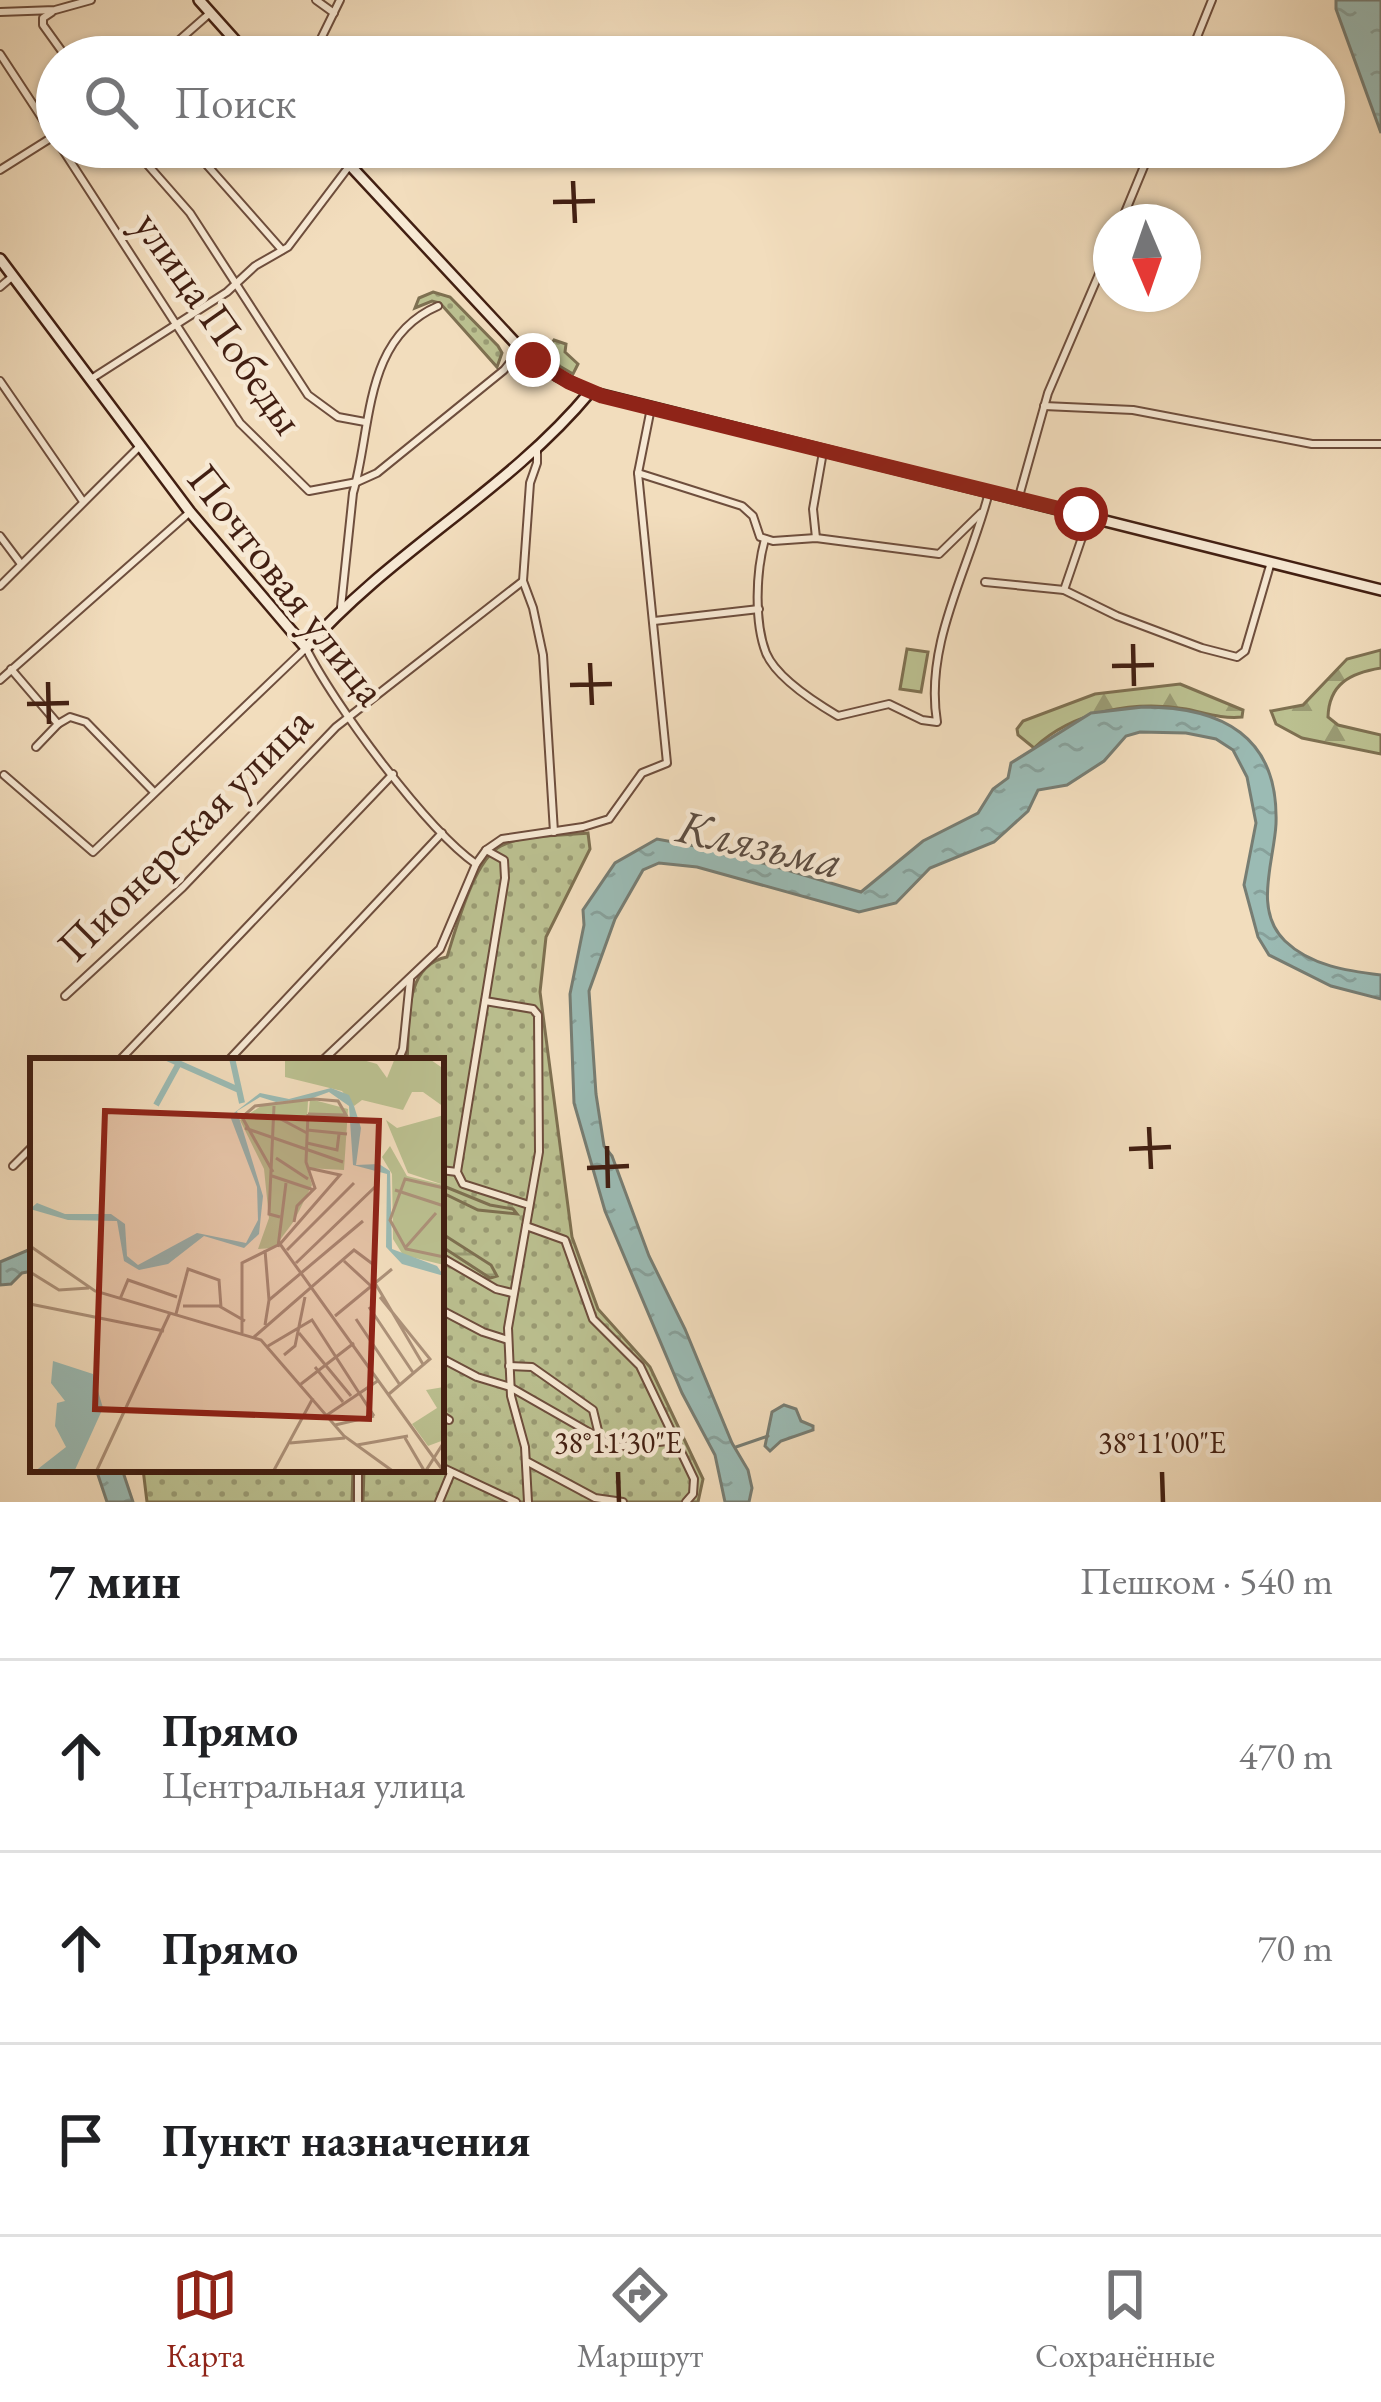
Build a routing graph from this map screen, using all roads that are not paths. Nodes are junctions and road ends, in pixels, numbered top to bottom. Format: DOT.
graph roads {
  1 [pos="91,0"];
  2 [pos="199,0"];
  3 [pos="316,0"];
  4 [pos="340,0"];
  5 [pos="1212,0"];
  6 [pos="55,10"];
  7 [pos="0,12"];
  8 [pos="210,13"];
  9 [pos="334,13"];
  10 [pos="51,36"];
  11 [pos="184,36"];
  12 [pos="231,36"];
  13 [pos="322,36"];
  14 [pos="1197,36"];
  15 [pos="0,54"];
  16 [pos="36,108"];
  17 [pos="36,150"];
  18 [pos="76,168"];
  19 [pos="150,168"];
  20 [pos="210,168"];
  21 [pos="348,168"];
  22 [pos="353,168"];
  23 [pos="1143,168"];
  24 [pos="0,170"];
  25 [pos="1128,204"];
  26 [pos="282,250"];
  27 [pos="0,259"];
  28 [pos="13,276"];
  29 [pos="236,285"];
  30 [pos="0,287"];
  31 [pos="1093,289"];
  32 [pos="437,306"];
  33 [pos="176,323"];
  34 [pos="520,350"];
  35 [pos="0,380"];
  36 [pos="91,380"];
  37 [pos="596,394"];
  38 [pos="1044,406"];
  39 [pos="651,408"];
  40 [pos="365,422"];
  41 [pos="1381,444"];
  42 [pos="140,446"];
  43 [pos="537,446"];
  44 [pos="824,452"];
  45 [pos="638,473"];
  46 [pos="357,482"];
  47 [pos="989,493"];
  48 [pos="82,500"];
  49 [pos="1018,500"];
  50 [pos="985,508"];
  51 [pos="190,512"];
  52 [pos="1089,517"];
  53 [pos="0,536"];
  54 [pos="816,538"];
  55 [pos="765,539"];
  56 [pos="1272,562"];
  57 [pos="21,564"];
  58 [pos="523,581"];
  59 [pos="986,582"];
  60 [pos="0,586"];
  61 [pos="1064,590"];
  62 [pos="1381,590"];
  63 [pos="341,607"];
  64 [pos="759,609"];
  65 [pos="654,621"];
  66 [pos="306,648"];
  67 [pos="11,669"];
  68 [pos="0,680"];
  69 [pos="350,717"];
  70 [pos="58,724"];
  71 [pos="36,747"];
  72 [pos="393,774"];
  73 [pos="4,775"];
  74 [pos="154,792"];
  75 [pos="557,832"];
  76 [pos="442,833"];
  77 [pos="486,850"];
  78 [pos="476,864"];
  79 [pos="410,977"];
  80 [pos="65,996"];
  81 [pos="484,1001"];
  82 [pos="122,1058"];
  83 [pos="230,1058"];
  84 [pos="325,1058"];
  85 [pos="400,1058"];
  86 [pos="30,1149"];
  87 [pos="13,1166"];
  88 [pos="444,1171"];
  89 [pos="457,1172"];
  90 [pos="529,1205"];
  91 [pos="526,1226"];
  92 [pos="444,1259"];
  93 [pos="514,1294"];
  94 [pos="444,1312"];
  95 [pos="508,1340"];
  96 [pos="444,1360"];
  97 [pos="509,1366"];
  98 [pos="510,1388"];
  99 [pos="600,1439"];
  100 [pos="676,1440"];
  101 [pos="526,1461"];
  102 [pos="444,1469"];
  103 [pos="451,1473"];
  104 [pos="439,1502"];
  105 [pos="516,1502"];
  106 [pos="528,1502"];
  107 [pos="622,1502"];
  108 [pos="686,1502"];
  1 -- 6 [label="street"];
  2 -- 8 [label="main road"];
  3 -- 9 [label="street"];
  4 -- 9 [label="street"];
  5 -- 14 [label="street"];
  6 -- 7 [label="street"];
  6 -- 10 [label="street"];
  8 -- 11 [label="street"];
  8 -- 12 [label="main road"];
  9 -- 13 [label="street"];
  15 -- 16 [label="street, улица Победы"];
  17 -- 24 [label="street"];
  18 -- 33 [label="street, улица Победы"];
  19 -- 29 [label="street"];
  20 -- 26 [label="street"];
  21 -- 26 [label="street"];
  22 -- 34 [label="main road"];
  23 -- 25 [label="street"];
  26 -- 29 [label="street"];
  27 -- 28 [label="main road, Почтовая улица"];
  28 -- 30 [label="street"];
  28 -- 36 [label="main road, Почтовая улица"];
  29 -- 33 [label="street"];
  29 -- 40 [label="street"];
  31 -- 38 [label="street"];
  32 -- 40 [label="street"];
  33 -- 36 [label="street"];
  33 -- 46 [label="street, улица Победы"];
  34 -- 37 [label="main road"];
  34 -- 46 [label="street"];
  35 -- 48 [label="street"];
  36 -- 42 [label="main road, Почтовая улица"];
  37 -- 39 [label="main road"];
  37 -- 43 [label="main road"];
  38 -- 41 [label="street"];
  38 -- 49 [label="street"];
  39 -- 44 [label="main road"];
  39 -- 45 [label="street"];
  40 -- 46 [label="street"];
  42 -- 48 [label="street"];
  42 -- 51 [label="main road, Почтовая улица"];
  43 -- 58 [label="street"];
  43 -- 63 [label="main road"];
  44 -- 47 [label="main road"];
  44 -- 54 [label="street"];
  45 -- 55 [label="street"];
  45 -- 65 [label="street"];
  46 -- 63 [label="street"];
  47 -- 49 [label="main road"];
  47 -- 50 [label="street"];
  48 -- 57 [label="street"];
  49 -- 52 [label="main road"];
  50 -- 54 [label="street"];
  50 -- 64 [label="street"];
  51 -- 66 [label="main road, Почтовая улица"];
  51 -- 67 [label="street"];
  52 -- 56 [label="main road"];
  52 -- 61 [label="street"];
  53 -- 57 [label="street"];
  54 -- 55 [label="street"];
  55 -- 64 [label="street"];
  56 -- 61 [label="street"];
  56 -- 62 [label="main road"];
  57 -- 60 [label="street"];
  58 -- 69 [label="street, Пионерская улица"];
  58 -- 75 [label="street"];
  59 -- 61 [label="street"];
  63 -- 66 [label="main road"];
  64 -- 65 [label="street"];
  65 -- 75 [label="street"];
  66 -- 69 [label="street, Почтовая улица"];
  66 -- 74 [label="street"];
  67 -- 68 [label="street"];
  67 -- 70 [label="street"];
  69 -- 72 [label="street, Почтовая улица"];
  69 -- 80 [label="street, Пионерская улица"];
  70 -- 71 [label="street"];
  70 -- 74 [label="street"];
  72 -- 76 [label="street, Почтовая улица"];
  72 -- 82 [label="street"];
  73 -- 74 [label="street"];
  75 -- 77 [label="street"];
  76 -- 78 [label="street, Почтовая улица"];
  76 -- 83 [label="street"];
  77 -- 78 [label="street"];
  77 -- 81 [label="street"];
  78 -- 79 [label="street"];
  79 -- 84 [label="street"];
  79 -- 85 [label="street"];
  81 -- 89 [label="street"];
  81 -- 90 [label="street"];
  86 -- 87 [label="street"];
  88 -- 89 [label="street"];
  89 -- 90 [label="street"];
  90 -- 91 [label="street"];
  91 -- 93 [label="street"];
  91 -- 100 [label="street"];
  92 -- 93 [label="street"];
  93 -- 95 [label="street"];
  94 -- 95 [label="street"];
  95 -- 97 [label="street"];
  96 -- 98 [label="street"];
  97 -- 98 [label="street"];
  97 -- 99 [label="street"];
  98 -- 99 [label="street"];
  98 -- 101 [label="street"];
  99 -- 100 [label="street"];
  100 -- 108 [label="street"];
  101 -- 106 [label="street"];
  101 -- 107 [label="street"];
  102 -- 103 [label="street"];
  103 -- 104 [label="street"];
  103 -- 105 [label="street"];
}
